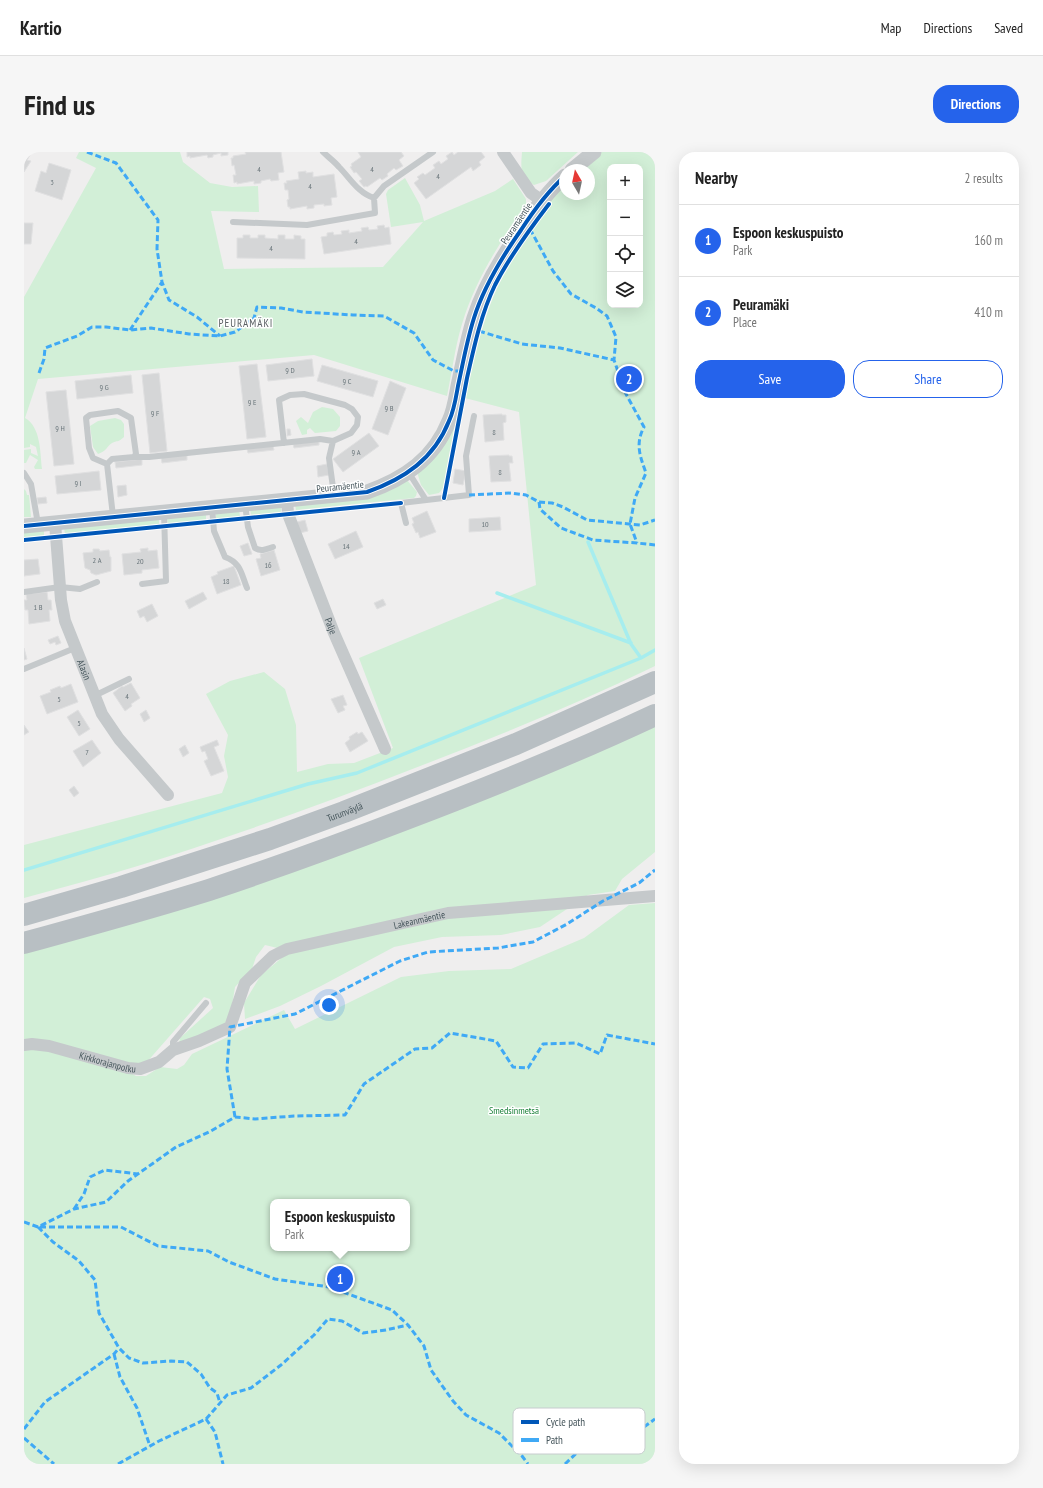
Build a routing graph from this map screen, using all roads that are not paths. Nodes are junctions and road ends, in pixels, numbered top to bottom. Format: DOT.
graph roads {
  1 [pos="323,152"];
  2 [pos="433,152"];
  3 [pos="503,152"];
  4 [pos="594,152"];
  5 [pos="579,164"];
  6 [pos="559,182"];
  7 [pos="374,198"];
  8 [pos="541,200"];
  9 [pos="233,222"];
  10 [pos="474,416"];
  11 [pos="332,441"];
  12 [pos="284,443"];
  13 [pos="134,457"];
  14 [pos="107,464"];
  15 [pos="409,472"];
  16 [pos="24,473"];
  17 [pos="334,495"];
  18 [pos="287,499"];
  19 [pos="426,500"];
  20 [pos="245,504"];
  21 [pos="212,507"];
  22 [pos="164,512"];
  23 [pos="113,516"];
  24 [pos="55,523"];
  25 [pos="406,523"];
  26 [pos="31,525"];
  27 [pos="273,547"];
  28 [pos="97,582"];
  29 [pos="142,584"];
  30 [pos="60,588"];
  31 [pos="246,588"];
  32 [pos="24,592"];
  33 [pos="75,648"];
  34 [pos="24,669"];
  35 [pos="130,679"];
  36 [pos="655,682"];
  37 [pos="94,696"];
  38 [pos="655,715"];
  39 [pos="385,749"];
  40 [pos="168,795"];
  41 [pos="655,896"];
  42 [pos="24,915"];
  43 [pos="24,943"];
  44 [pos="206,1003"];
  45 [pos="230,1027"];
  46 [pos="24,1046"];
  47 [pos="173,1050"];
  1 -- 7 [label="lane"];
  2 -- 7 [label="lane"];
  3 -- 8 [label="street"];
  4 -- 5 [label="street"];
  6 -- 8 [label="street, Peuramäentie"];
  7 -- 9 [label="lane"];
  8 -- 15 [label="street, Peuramäentie"];
  10 -- 19 [label="lane"];
  11 -- 12 [label="lane"];
  11 -- 12 [label="lane"];
  11 -- 17 [label="lane"];
  12 -- 13 [label="lane"];
  13 -- 14 [label="lane"];
  13 -- 14 [label="lane"];
  14 -- 23 [label="lane"];
  15 -- 17 [label="street, Peuramäentie"];
  15 -- 19 [label="lane"];
  16 -- 26 [label="lane"];
  17 -- 18 [label="street, Peuramäentie"];
  18 -- 20 [label="street, Peuramäentie"];
  18 -- 39 [label="street, Palje"];
  19 -- 25 [label="lane"];
  20 -- 21 [label="street, Peuramäentie"];
  20 -- 27 [label="lane"];
  21 -- 22 [label="street, Peuramäentie"];
  21 -- 31 [label="lane"];
  22 -- 23 [label="street, Peuramäentie"];
  22 -- 29 [label="lane"];
  23 -- 24 [label="street, Peuramäentie"];
  24 -- 26 [label="street, Peuramäentie"];
  24 -- 30 [label="street, Alasin"];
  28 -- 30 [label="lane"];
  30 -- 32 [label="lane"];
  30 -- 33 [label="street, Alasin"];
  33 -- 34 [label="lane"];
  33 -- 37 [label="street, Alasin"];
  35 -- 37 [label="lane"];
  36 -- 42 [label="highway, Turunväylä"];
  37 -- 40 [label="street, Alasin"];
  38 -- 43 [label="highway"];
  41 -- 45 [label="street, Lakeanmäentie"];
  44 -- 47 [label="lane"];
  45 -- 47 [label="street, Kirkkorajanpolku"];
  46 -- 47 [label="street, Kirkkorajanpolku"];
}
